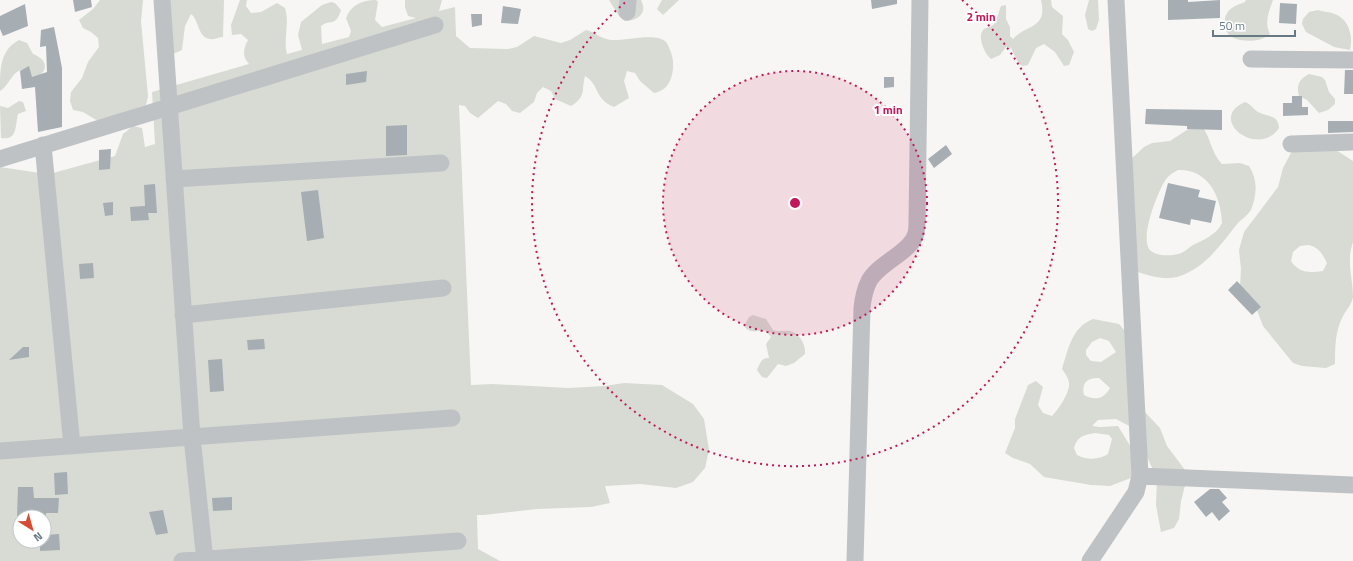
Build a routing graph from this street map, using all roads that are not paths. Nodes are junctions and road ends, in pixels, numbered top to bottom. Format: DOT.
graph roads {
  1 [pos="162,0"];
  2 [pos="920,0"];
  3 [pos="1116,0"];
  4 [pos="435,25"];
  5 [pos="1251,59"];
  6 [pos="1353,60"];
  7 [pos="170,107"];
  8 [pos="1353,142"];
  9 [pos="1291,144"];
  10 [pos="43,146"];
  11 [pos="0,159"];
  12 [pos="441,163"];
  13 [pos="174,179"];
  14 [pos="444,288"];
  15 [pos="183,314"];
  16 [pos="452,418"];
  17 [pos="192,437"];
  18 [pos="72,446"];
  19 [pos="0,451"];
  20 [pos="1140,476"];
  21 [pos="1353,485"];
  22 [pos="458,542"];
  23 [pos="205,560"];
  24 [pos="182,561"];
  25 [pos="855,561"];
  26 [pos="1090,561"];
  1 -- 7 [label="street"];
  2 -- 25 [label="street"];
  3 -- 20 [label="street"];
  4 -- 7 [label="street"];
  5 -- 6 [label="street"];
  7 -- 10 [label="street"];
  7 -- 13 [label="street"];
  8 -- 9 [label="street"];
  10 -- 11 [label="street"];
  10 -- 18 [label="street"];
  12 -- 13 [label="street"];
  13 -- 15 [label="street"];
  14 -- 15 [label="street"];
  15 -- 17 [label="street"];
  16 -- 17 [label="street"];
  17 -- 18 [label="street"];
  17 -- 23 [label="street"];
  18 -- 19 [label="street"];
  20 -- 21 [label="street"];
  20 -- 26 [label="street"];
  22 -- 23 [label="street"];
  23 -- 24 [label="street"];
}
